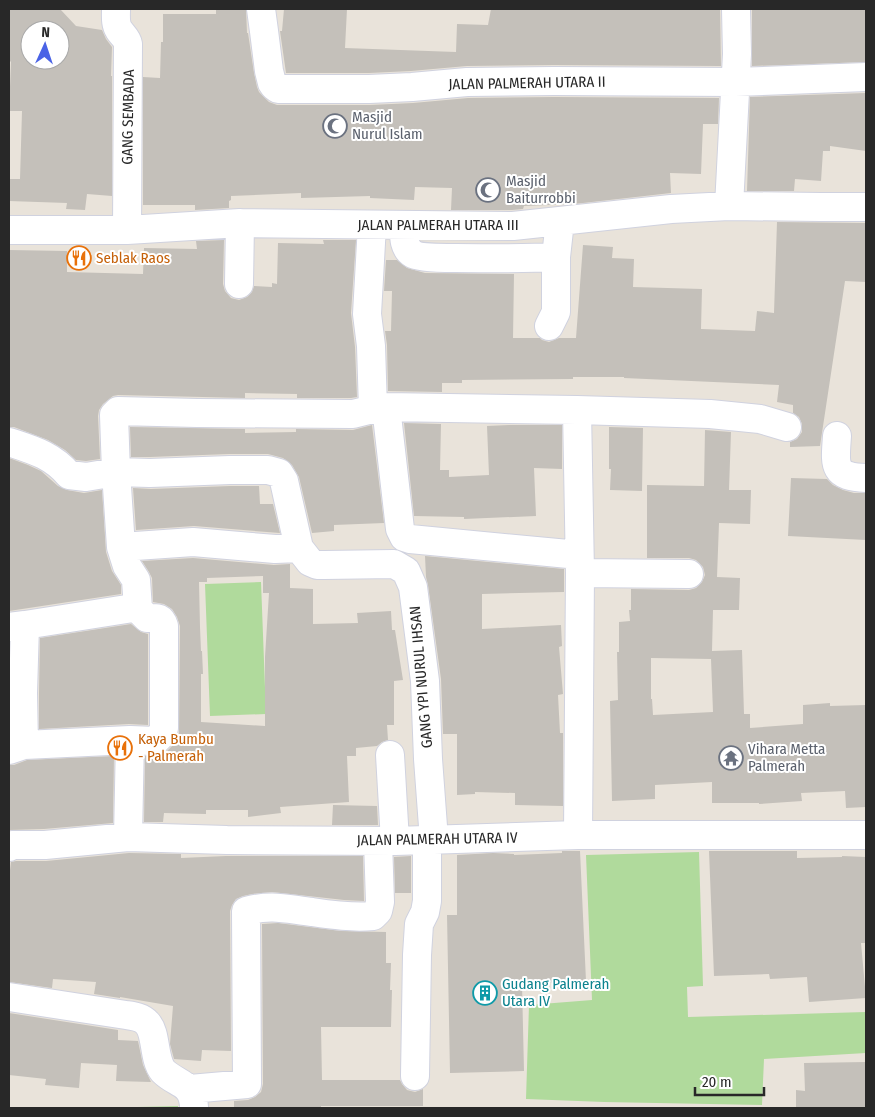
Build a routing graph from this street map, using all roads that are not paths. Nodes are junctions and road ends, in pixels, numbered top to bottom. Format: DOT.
graph roads {
  1 [pos="116,9"];
  2 [pos="261,9"];
  3 [pos="736,9"];
  4 [pos="866,77"];
  5 [pos="735,82"];
  6 [pos="729,206"];
  7 [pos="866,207"];
  8 [pos="560,222"];
  9 [pos="240,223"];
  10 [pos="372,225"];
  11 [pos="404,226"];
  12 [pos="9,230"];
  13 [pos="127,230"];
  14 [pos="556,257"];
  15 [pos="239,284"];
  16 [pos="549,326"];
  17 [pos="577,410"];
  18 [pos="787,427"];
  19 [pos="837,436"];
  20 [pos="9,442"];
  21 [pos="116,472"];
  22 [pos="866,478"];
  23 [pos="122,547"];
  24 [pos="299,548"];
  25 [pos="579,564"];
  26 [pos="689,574"];
  27 [pos="138,609"];
  28 [pos="17,626"];
  29 [pos="130,740"];
  30 [pos="16,747"];
  31 [pos="390,755"];
  32 [pos="578,835"];
  33 [pos="866,835"];
  34 [pos="128,837"];
  35 [pos="430,840"];
  36 [pos="386,841"];
  37 [pos="9,847"];
  38 [pos="9,997"];
  39 [pos="415,1076"];
  40 [pos="192,1099"];
  1 -- 13 [label="street, GANG SEMBADA"];
  2 -- 5 [label="street, JALAN PALMERAH UTARA II"];
  3 -- 5 [label="street"];
  4 -- 5 [label="street"];
  5 -- 6 [label="street"];
  6 -- 7 [label="street, JALAN PALMERAH UTARA III"];
  6 -- 8 [label="street, JALAN PALMERAH UTARA III"];
  8 -- 11 [label="street, JALAN PALMERAH UTARA III"];
  8 -- 14 [label="street"];
  9 -- 10 [label="street, JALAN PALMERAH UTARA III"];
  9 -- 13 [label="street, JALAN PALMERAH UTARA III"];
  9 -- 15 [label="street"];
  10 -- 11 [label="street, JALAN PALMERAH UTARA III"];
  10 -- 21 [label="street"];
  11 -- 14 [label="street"];
  12 -- 13 [label="street, JALAN PALMERAH UTARA III"];
  14 -- 16 [label="street"];
  17 -- 18 [label="street"];
  17 -- 25 [label="street"];
  17 -- 25 [label="street"];
  19 -- 22 [label="street"];
  20 -- 21 [label="street"];
  21 -- 23 [label="street"];
  21 -- 24 [label="street"];
  23 -- 24 [label="street"];
  23 -- 27 [label="street"];
  24 -- 35 [label="street, GANG YPI NURUL IHSAN"];
  25 -- 26 [label="street"];
  25 -- 32 [label="street"];
  27 -- 28 [label="street"];
  27 -- 29 [label="street"];
  28 -- 30 [label="street"];
  29 -- 30 [label="street"];
  29 -- 34 [label="street"];
  31 -- 36 [label="street"];
  32 -- 33 [label="street, JALAN PALMERAH UTARA IV"];
  32 -- 35 [label="street, JALAN PALMERAH UTARA IV"];
  34 -- 36 [label="street, JALAN PALMERAH UTARA IV"];
  34 -- 37 [label="street, JALAN PALMERAH UTARA IV"];
  35 -- 36 [label="street, JALAN PALMERAH UTARA IV"];
  35 -- 39 [label="street, GANG YPI NURUL IHSAN"];
  36 -- 40 [label="street"];
  38 -- 40 [label="street"];
}
